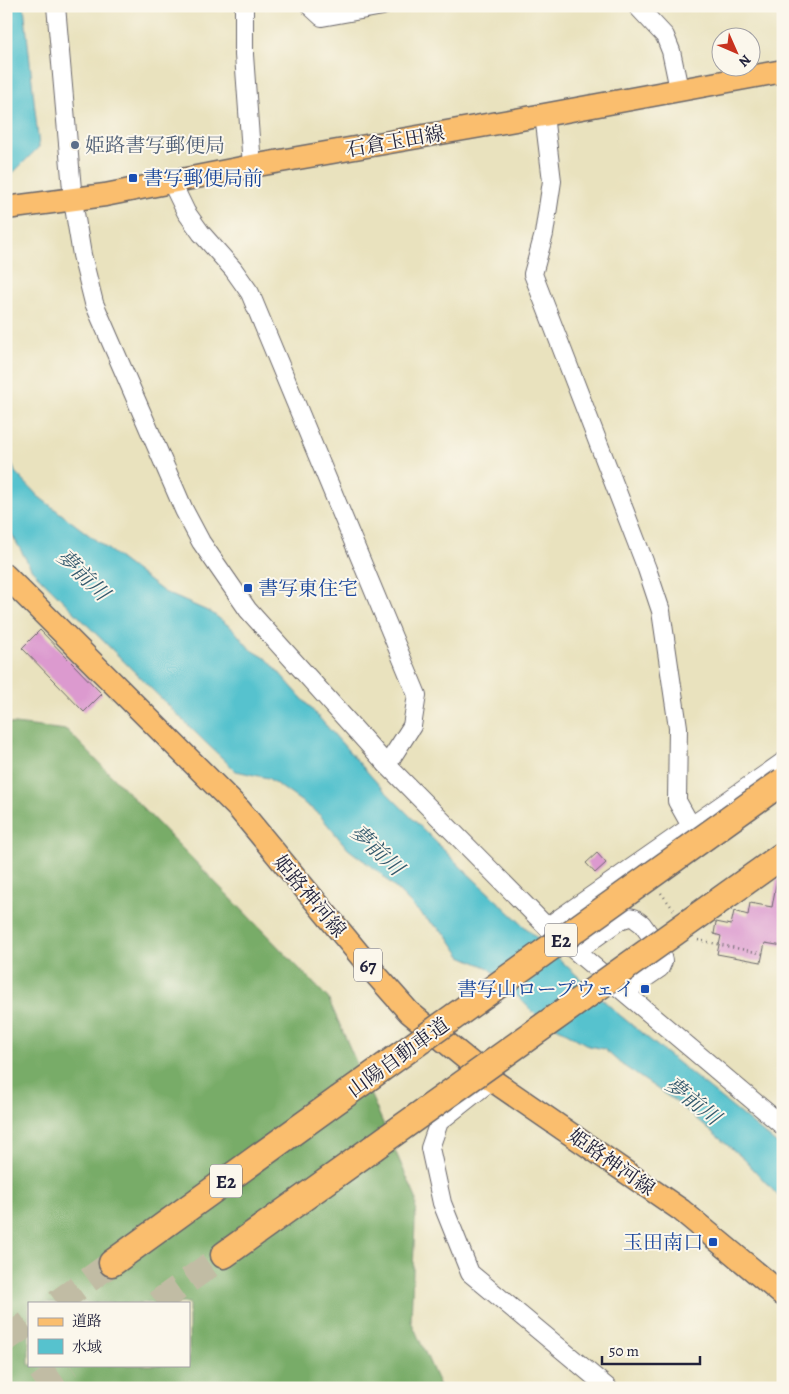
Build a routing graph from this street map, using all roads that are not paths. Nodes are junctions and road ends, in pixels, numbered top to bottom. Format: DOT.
graph roads {
  1 [pos="56,6"];
  2 [pos="244,6"];
  3 [pos="310,6"];
  4 [pos="383,6"];
  5 [pos="637,6"];
  6 [pos="783,70"];
  7 [pos="679,89"];
  8 [pos="544,115"];
  9 [pos="252,166"];
  10 [pos="171,181"];
  11 [pos="66,201"];
  12 [pos="6,208"];
  13 [pos="6,576"];
  14 [pos="783,762"];
  15 [pos="387,765"];
  16 [pos="783,782"];
  17 [pos="691,826"];
  18 [pos="783,854"];
  19 [pos="547,927"];
  20 [pos="577,952"];
  21 [pos="625,992"];
  22 [pos="492,1080"];
  23 [pos="783,1126"];
  24 [pos="224,1255"];
  25 [pos="112,1263"];
  26 [pos="783,1295"];
  27 [pos="608,1388"];
  1 -- 11 [label="street"];
  2 -- 9 [label="street"];
  3 -- 4 [label="street"];
  5 -- 7 [label="street"];
  6 -- 7 [label="main road, 石倉玉田線"];
  7 -- 8 [label="main road, 石倉玉田線"];
  8 -- 9 [label="main road, 石倉玉田線"];
  8 -- 17 [label="street"];
  9 -- 10 [label="main road, 石倉玉田線"];
  10 -- 11 [label="main road, 石倉玉田線"];
  10 -- 15 [label="street"];
  11 -- 12 [label="main road, 石倉玉田線"];
  11 -- 15 [label="street"];
  13 -- 22 [label="main road, 姫路神河線 / 67"];
  14 -- 17 [label="street"];
  15 -- 19 [label="street"];
  16 -- 25 [label="highway, 山陽自動車道 / E2, bridge"];
  17 -- 19 [label="street"];
  18 -- 24 [label="highway, bridge"];
  19 -- 20 [label="street"];
  20 -- 21 [label="street"];
  20 -- 21 [label="street"];
  21 -- 23 [label="street"];
  22 -- 26 [label="main road, 姫路神河線 / 67"];
  22 -- 27 [label="street"];
}
